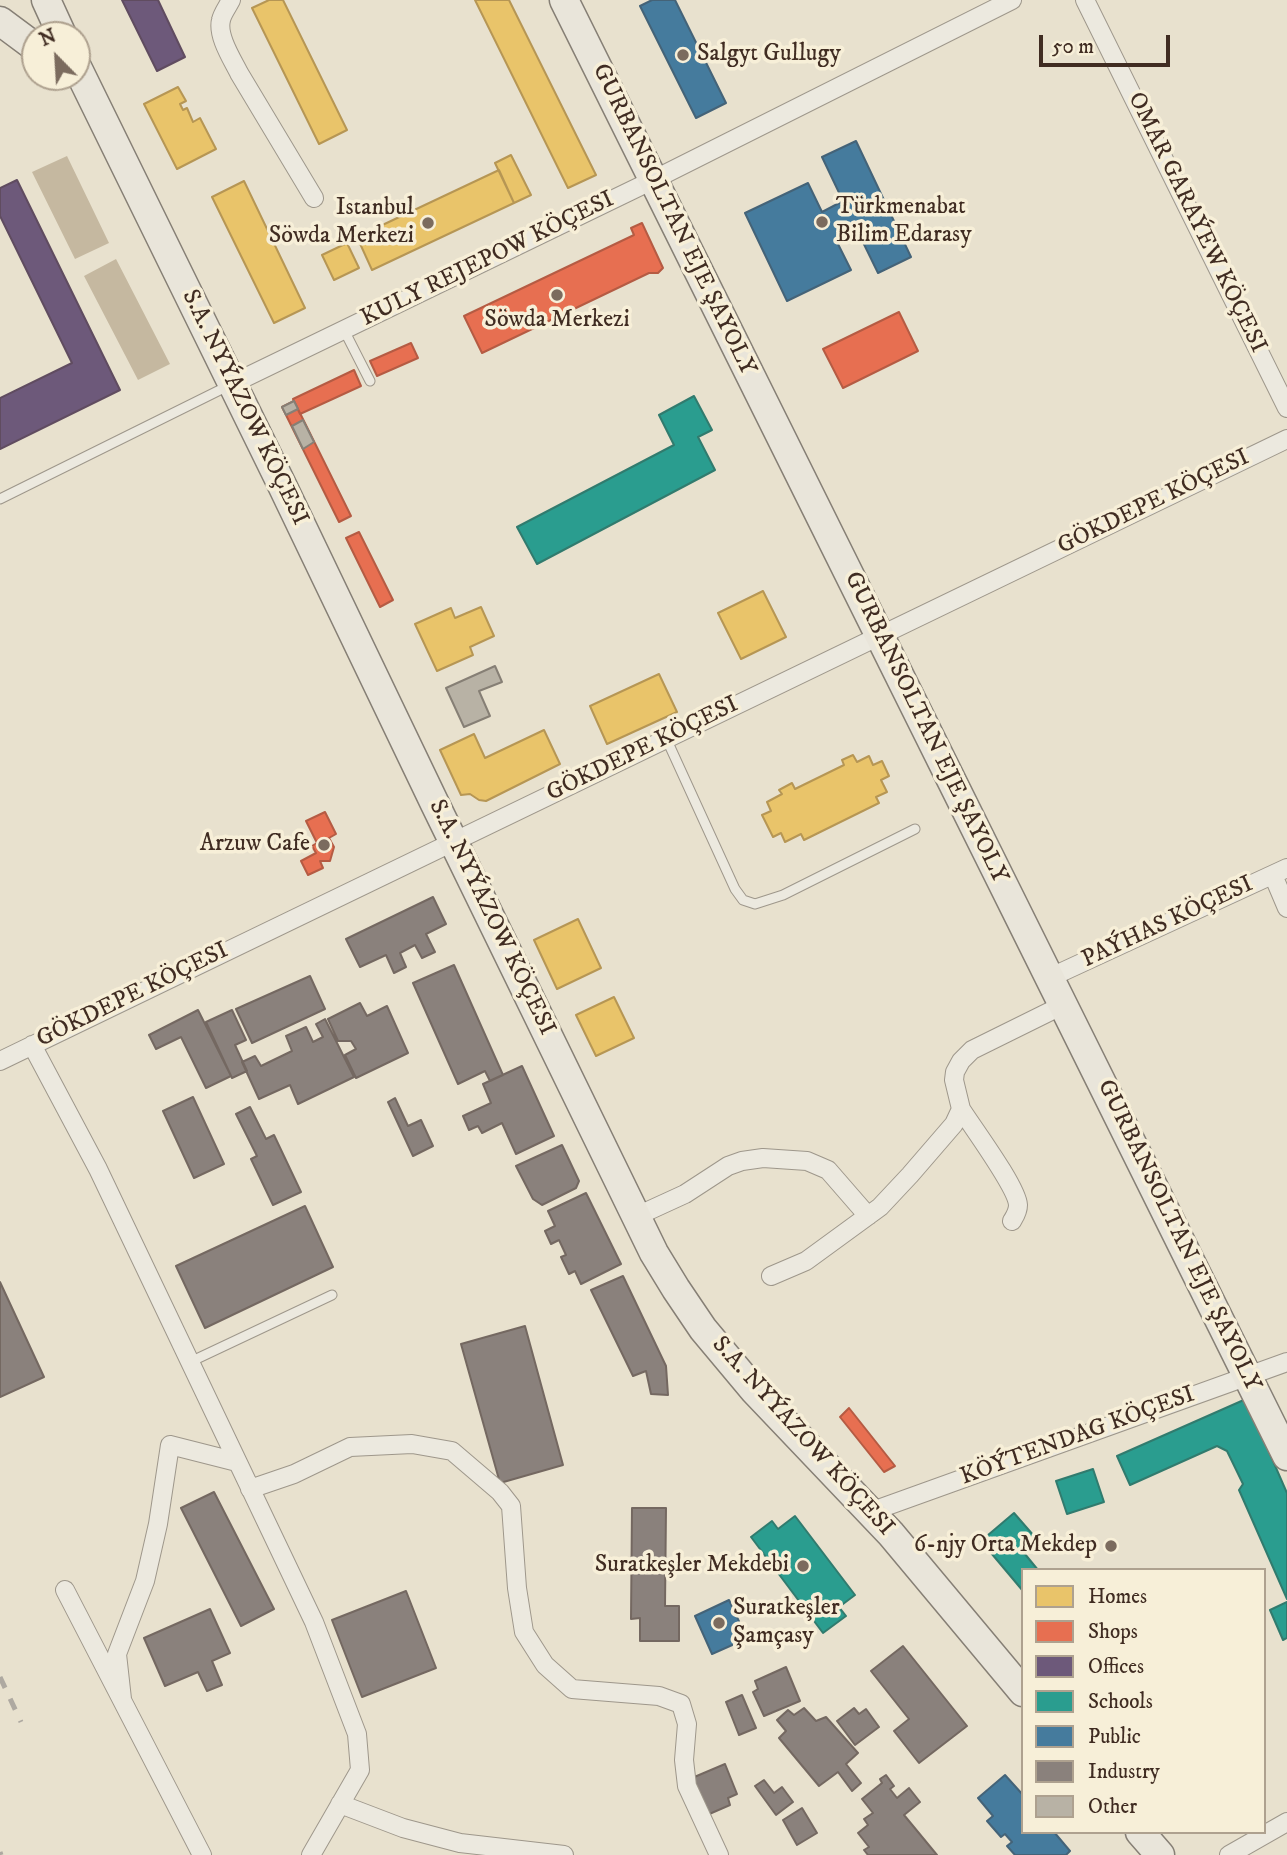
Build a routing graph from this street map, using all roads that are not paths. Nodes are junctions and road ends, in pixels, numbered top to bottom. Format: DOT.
graph roads {
  1 [pos="46,0"];
  2 [pos="231,0"];
  3 [pos="564,0"];
  4 [pos="1012,0"];
  5 [pos="1086,0"];
  6 [pos="0,21"];
  7 [pos="56,21"];
  8 [pos="21,37"];
  9 [pos="85,91"];
  10 [pos="653,180"];
  11 [pos="314,198"];
  12 [pos="344,330"];
  13 [pos="370,381"];
  14 [pos="232,384"];
  15 [pos="1287,408"];
  16 [pos="1287,439"];
  17 [pos="0,499"];
  18 [pos="879,636"];
  19 [pos="666,738"];
  20 [pos="915,829"];
  21 [pos="453,841"];
  22 [pos="1280,871"];
  23 [pos="1287,908"];
  24 [pos="1049,978"];
  25 [pos="1063,1005"];
  26 [pos="32,1045"];
  27 [pos="0,1061"];
  28 [pos="961,1109"];
  29 [pos="637,1216"];
  30 [pos="868,1216"];
  31 [pos="1012,1221"];
  32 [pos="771,1276"];
  33 [pos="332,1295"];
  34 [pos="190,1362"];
  35 [pos="1287,1362"];
  36 [pos="1247,1376"];
  37 [pos="1287,1456"];
  38 [pos="237,1462"];
  39 [pos="250,1489"];
  40 [pos="870,1512"];
  41 [pos="65,1590"];
  42 [pos="1021,1690"];
  43 [pos="122,1699"];
  44 [pos="341,1804"];
  45 [pos="1287,1822"];
  46 [pos="1142,1834"];
  47 [pos="1266,1834"];
  48 [pos="1266,1834"];
  49 [pos="202,1855"];
  50 [pos="311,1855"];
  51 [pos="564,1855"];
  52 [pos="719,1855"];
  53 [pos="1160,1855"];
  54 [pos="1229,1855"];
  1 -- 7 [label="main road"];
  2 -- 11 [label="street"];
  3 -- 10 [label="main road, GURBANSOLTAN EJE ŞAYOLY"];
  4 -- 10 [label="street, KULY REJEPOW KÖÇESI"];
  5 -- 15 [label="street, OMAR GARAÝEW KÖÇESI"];
  6 -- 8 [label="main road"];
  9 -- 14 [label="main road, S.A. NYÝAZOW KÖÇESI"];
  10 -- 12 [label="street, KULY REJEPOW KÖÇESI"];
  10 -- 18 [label="main road, GURBANSOLTAN EJE ŞAYOLY"];
  12 -- 13 [label="lane"];
  12 -- 14 [label="street, KULY REJEPOW KÖÇESI"];
  14 -- 17 [label="lane, KULY REJEPOW KÖÇESI"];
  14 -- 21 [label="main road, S.A. NYÝAZOW KÖÇESI"];
  16 -- 18 [label="street, GÖKDEPE KÖÇESI"];
  18 -- 19 [label="street, GÖKDEPE KÖÇESI"];
  18 -- 24 [label="main road, GURBANSOLTAN EJE ŞAYOLY"];
  19 -- 20 [label="lane"];
  19 -- 21 [label="street, GÖKDEPE KÖÇESI"];
  21 -- 26 [label="street, GÖKDEPE KÖÇESI"];
  21 -- 29 [label="main road, S.A. NYÝAZOW KÖÇESI"];
  22 -- 23 [label="street"];
  22 -- 24 [label="street, PAÝHAS KÖÇESI"];
  24 -- 25 [label="main road, GURBANSOLTAN EJE ŞAYOLY"];
  25 -- 28 [label="street"];
  25 -- 36 [label="main road, GURBANSOLTAN EJE ŞAYOLY"];
  26 -- 27 [label="street, GÖKDEPE KÖÇESI"];
  26 -- 34 [label="street"];
  28 -- 30 [label="street"];
  28 -- 31 [label="street"];
  29 -- 30 [label="street"];
  29 -- 40 [label="main road, S.A. NYÝAZOW KÖÇESI"];
  30 -- 32 [label="street"];
  33 -- 34 [label="lane"];
  34 -- 38 [label="street"];
  35 -- 36 [label="street, KÖÝTENDAG KÖÇESI"];
  36 -- 37 [label="main road, GURBANSOLTAN EJE ŞAYOLY"];
  36 -- 40 [label="street, KÖÝTENDAG KÖÇESI"];
  38 -- 39 [label="street"];
  38 -- 43 [label="street"];
  39 -- 44 [label="street"];
  39 -- 52 [label="street"];
  40 -- 42 [label="main road, S.A. NYÝAZOW KÖÇESI"];
  41 -- 43 [label="street"];
  43 -- 49 [label="street"];
  44 -- 50 [label="street"];
  44 -- 51 [label="street"];
  45 -- 47 [label="street"];
  46 -- 53 [label="main road"];
  48 -- 54 [label="street"];
}
